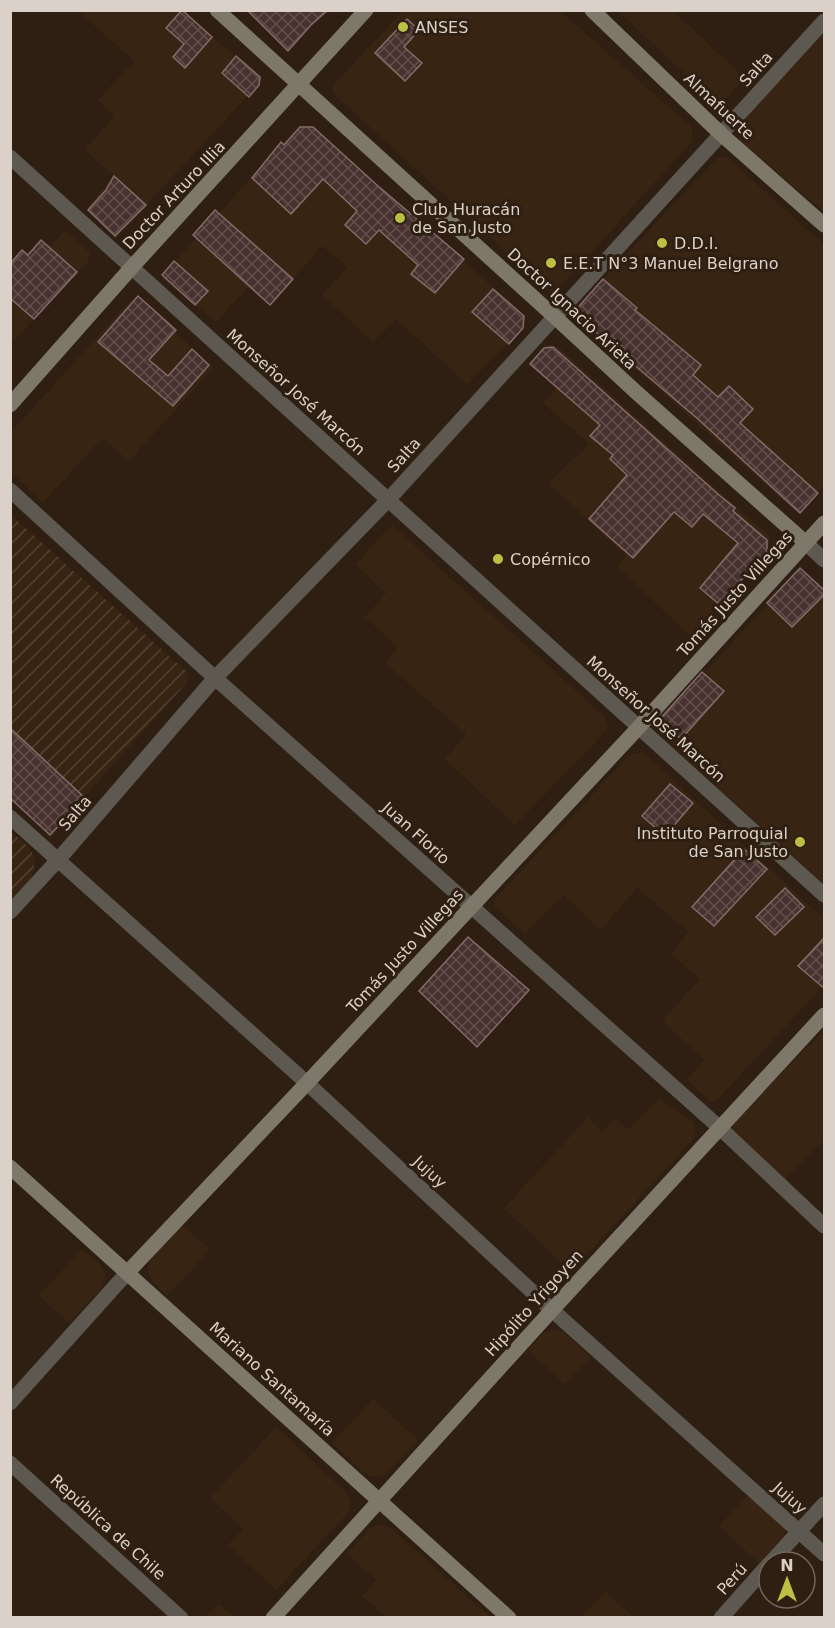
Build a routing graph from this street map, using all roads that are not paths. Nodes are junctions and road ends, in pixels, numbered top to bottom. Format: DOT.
graph roads {
  1 [pos="218,10"];
  2 [pos="366,10"];
  3 [pos="592,10"];
  4 [pos="825,21"];
  5 [pos="298,85"];
  6 [pos="721,134"];
  7 [pos="10,157"];
  8 [pos="825,225"];
  9 [pos="132,267"];
  10 [pos="555,317"];
  11 [pos="10,405"];
  12 [pos="10,490"];
  13 [pos="387,500"];
  14 [pos="825,523"];
  15 [pos="806,543"];
  16 [pos="825,560"];
  17 [pos="215,678"];
  18 [pos="639,727"];
  19 [pos="10,817"];
  20 [pos="58,860"];
  21 [pos="825,895"];
  22 [pos="471,906"];
  23 [pos="10,912"];
  24 [pos="825,1015"];
  25 [pos="307,1083"];
  26 [pos="720,1128"];
  27 [pos="10,1167"];
  28 [pos="825,1226"];
  29 [pos="127,1274"];
  30 [pos="552,1310"];
  31 [pos="10,1403"];
  32 [pos="10,1463"];
  33 [pos="380,1500"];
  34 [pos="825,1504"];
  35 [pos="799,1531"];
  36 [pos="782,1550"];
  37 [pos="825,1554"];
  38 [pos="757,1577"];
  39 [pos="181,1617"];
  40 [pos="273,1617"];
  41 [pos="509,1617"];
  42 [pos="721,1617"];
  1 -- 5 [label="street, Doctor Ignacio Arieta"];
  2 -- 5 [label="street, Doctor Arturo Illia"];
  3 -- 6 [label="street, Almafuerte"];
  4 -- 6 [label="street, Salta"];
  5 -- 9 [label="street, Doctor Arturo Illia"];
  5 -- 10 [label="street, Doctor Ignacio Arieta"];
  6 -- 8 [label="street, Almafuerte"];
  6 -- 10 [label="street, Salta"];
  7 -- 9 [label="street, Monseñor José Marcón"];
  9 -- 11 [label="street, Doctor Arturo Illia"];
  9 -- 13 [label="street, Monseñor José Marcón"];
  10 -- 13 [label="street, Salta"];
  10 -- 15 [label="street, Doctor Ignacio Arieta"];
  12 -- 17 [label="street, Juan Florio"];
  13 -- 17 [label="street, Salta"];
  13 -- 18 [label="street, Monseñor José Marcón"];
  14 -- 15 [label="street, Tomás Justo Villegas"];
  15 -- 16 [label="street, Doctor Ignacio Arieta"];
  15 -- 18 [label="street, Tomás Justo Villegas"];
  17 -- 20 [label="street, Salta"];
  17 -- 22 [label="street, Juan Florio"];
  18 -- 21 [label="street, Monseñor José Marcón"];
  18 -- 22 [label="street, Tomás Justo Villegas"];
  19 -- 20 [label="street, Jujuy"];
  20 -- 23 [label="street, Salta"];
  20 -- 25 [label="street, Jujuy"];
  22 -- 25 [label="street, Tomás Justo Villegas"];
  22 -- 26 [label="street, Juan Florio"];
  24 -- 26 [label="street, Hipólito Yrigoyen"];
  25 -- 29 [label="street, Tomás Justo Villegas"];
  25 -- 30 [label="street, Jujuy"];
  26 -- 28 [label="street, Juan Florio"];
  26 -- 30 [label="street, Hipólito Yrigoyen"];
  27 -- 29 [label="street, Mariano Santamaría"];
  29 -- 31 [label="street, Tomás Justo Villegas"];
  29 -- 33 [label="street, Mariano Santamaría"];
  30 -- 33 [label="street, Hipólito Yrigoyen"];
  30 -- 35 [label="street, Jujuy"];
  32 -- 39 [label="street, República de Chile"];
  33 -- 40 [label="street, Hipólito Yrigoyen"];
  33 -- 41 [label="street, Mariano Santamaría"];
  34 -- 35 [label="street, Perú"];
  35 -- 36 [label="street, Perú"];
  35 -- 37 [label="street, Jujuy"];
  38 -- 42 [label="street, Perú"];
}
